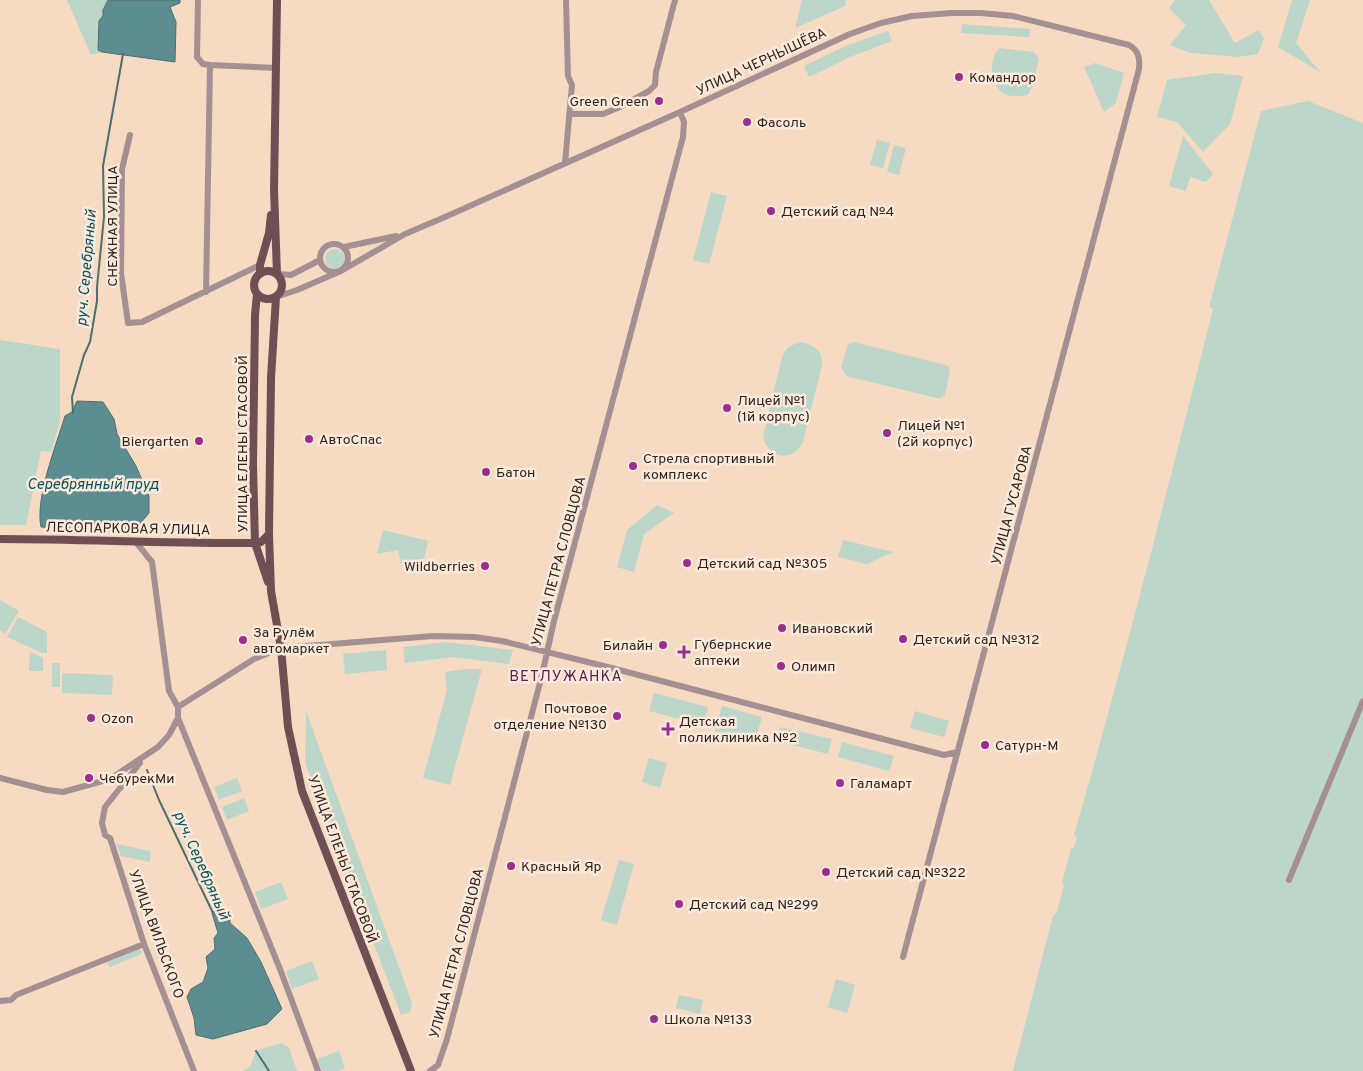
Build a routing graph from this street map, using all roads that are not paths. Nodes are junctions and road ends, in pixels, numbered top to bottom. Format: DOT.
graph roads {
  1 [pos="198,0"];
  2 [pos="277,0"];
  3 [pos="566,0"];
  4 [pos="675,0"];
  5 [pos="1140,59"];
  6 [pos="210,66"];
  7 [pos="277,68"];
  8 [pos="680,112"];
  9 [pos="570,114"];
  10 [pos="130,135"];
  11 [pos="565,163"];
  12 [pos="274,190"];
  13 [pos="404,234"];
  14 [pos="344,248"];
  15 [pos="320,260"];
  16 [pos="260,265"];
  17 [pos="341,271"];
  18 [pos="260,274"];
  19 [pos="277,274"];
  20 [pos="206,292"];
  21 [pos="257,294"];
  22 [pos="276,297"];
  23 [pos="268,534"];
  24 [pos="0,539"];
  25 [pos="135,541"];
  26 [pos="255,543"];
  27 [pos="271,591"];
  28 [pos="281,648"];
  29 [pos="547,652"];
  30 [pos="1363,701"];
  31 [pos="178,708"];
  32 [pos="178,718"];
  33 [pos="957,752"];
  34 [pos="143,758"];
  35 [pos="0,778"];
  36 [pos="1289,880"];
  37 [pos="144,944"];
  38 [pos="903,957"];
  39 [pos="0,1001"];
  40 [pos="194,1071"];
  41 [pos="318,1071"];
  42 [pos="411,1071"];
  43 [pos="430,1071"];
  1 -- 6 [label="street"];
  2 -- 7 [label="main road"];
  3 -- 9 [label="street"];
  4 -- 9 [label="street"];
  5 -- 8 [label="street, УЛИЦА ЧЕРНЫШЁВА"];
  5 -- 33 [label="street, УЛИЦА ГУСАРОВА"];
  6 -- 7 [label="street"];
  6 -- 20 [label="street"];
  7 -- 12 [label="main road"];
  8 -- 11 [label="street, УЛИЦА ЧЕРНЫШЁВА"];
  8 -- 29 [label="street, УЛИЦА ПЕТРА СЛОВЦОВА"];
  9 -- 11 [label="street"];
  10 -- 20 [label="street, СНЕЖНАЯ УЛИЦА"];
  11 -- 13 [label="street, УЛИЦА ЧЕРНЫШЁВА"];
  12 -- 16 [label="main road"];
  12 -- 19 [label="main road"];
  13 -- 14 [label="street, УЛИЦА ЧЕРНЫШЁВА"];
  13 -- 17 [label="street, УЛИЦА ЧЕРНЫШЁВА"];
  14 -- 15 [label="street, УЛИЦА ЧЕРНЫШЁВА"];
  14 -- 17 [label="street"];
  15 -- 17 [label="street"];
  15 -- 19 [label="street, УЛИЦА ЧЕРНЫШЁВА"];
  16 -- 18 [label="main road"];
  16 -- 20 [label="street, СНЕЖНАЯ УЛИЦА"];
  17 -- 22 [label="street, УЛИЦА ЧЕРНЫШЁВА"];
  18 -- 19 [label="main road"];
  18 -- 21 [label="main road"];
  19 -- 22 [label="main road"];
  21 -- 22 [label="main road"];
  21 -- 26 [label="main road, УЛИЦА ЕЛЕНЫ СТАСОВОЙ"];
  22 -- 23 [label="main road, УЛИЦА ЕЛЕНЫ СТАСОВОЙ"];
  23 -- 26 [label="main road"];
  23 -- 27 [label="main road, УЛИЦА ЕЛЕНЫ СТАСОВОЙ"];
  24 -- 25 [label="main road, ЛЕСОПАРКОВАЯ УЛИЦА"];
  25 -- 26 [label="main road, ЛЕСОПАРКОВАЯ УЛИЦА"];
  25 -- 31 [label="street"];
  26 -- 27 [label="main road, УЛИЦА ЕЛЕНЫ СТАСОВОЙ"];
  27 -- 28 [label="main road, УЛИЦА ЕЛЕНЫ СТАСОВОЙ"];
  28 -- 29 [label="street"];
  28 -- 31 [label="street"];
  28 -- 42 [label="main road, УЛИЦА ЕЛЕНЫ СТАСОВОЙ"];
  29 -- 33 [label="street"];
  29 -- 43 [label="street, УЛИЦА ПЕТРА СЛОВЦОВА"];
  30 -- 36 [label="street"];
  31 -- 32 [label="street"];
  32 -- 34 [label="street"];
  32 -- 41 [label="street"];
  33 -- 38 [label="street, УЛИЦА ГУСАРОВА"];
  34 -- 35 [label="street"];
  34 -- 37 [label="street, УЛИЦА ВИЛЬСКОГО"];
  37 -- 39 [label="street"];
  37 -- 40 [label="street, УЛИЦА ВИЛЬСКОГО"];
}
